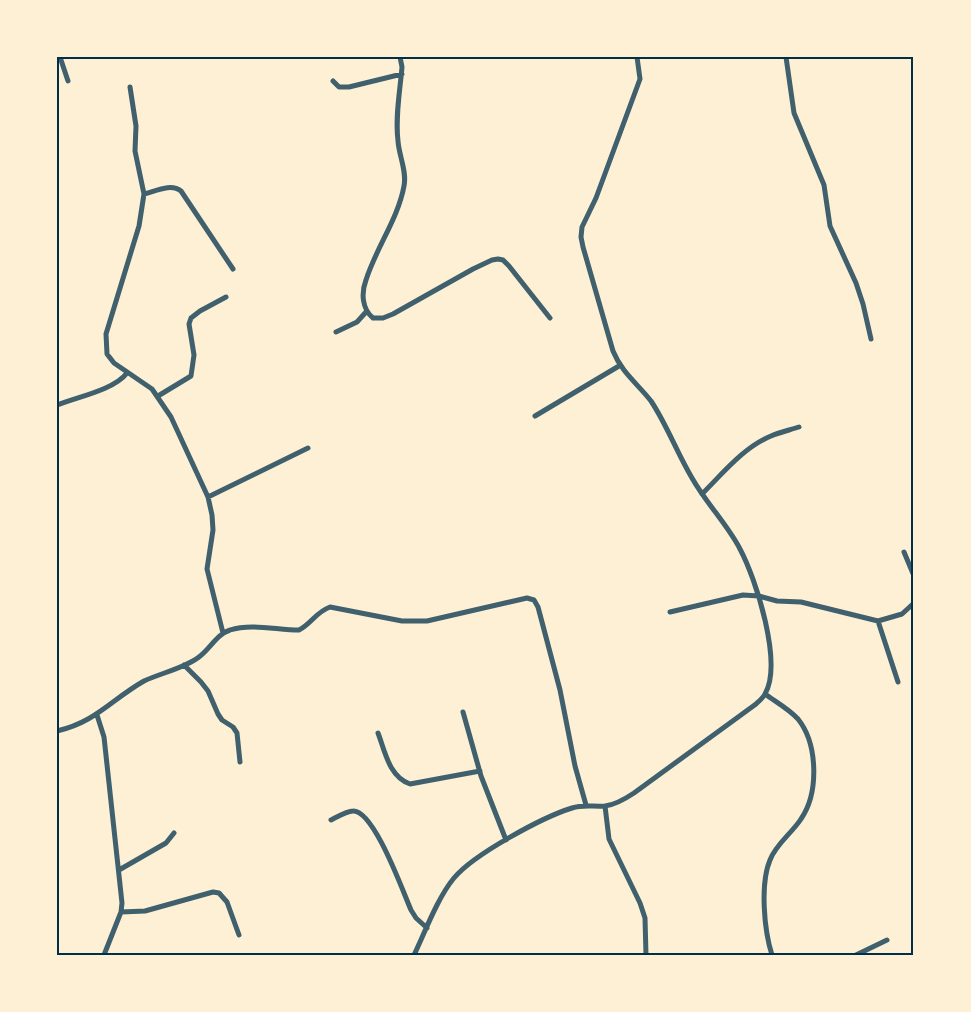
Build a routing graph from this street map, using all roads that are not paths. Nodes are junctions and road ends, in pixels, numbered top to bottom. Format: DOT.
graph roads {
  1 [pos="60,57"];
  2 [pos="400,57"];
  3 [pos="637,57"];
  4 [pos="786,57"];
  5 [pos="402,74"];
  6 [pos="68,81"];
  7 [pos="333,81"];
  8 [pos="130,87"];
  9 [pos="144,194"];
  10 [pos="233,269"];
  11 [pos="226,297"];
  12 [pos="366,312"];
  13 [pos="550,318"];
  14 [pos="336,332"];
  15 [pos="872,339"];
  16 [pos="620,366"];
  17 [pos="127,373"];
  18 [pos="158,396"];
  19 [pos="57,405"];
  20 [pos="535,416"];
  21 [pos="799,427"];
  22 [pos="308,448"];
  23 [pos="702,494"];
  24 [pos="208,496"];
  25 [pos="904,552"];
  26 [pos="914,576"];
  27 [pos="759,596"];
  28 [pos="914,603"];
  29 [pos="670,612"];
  30 [pos="878,621"];
  31 [pos="223,633"];
  32 [pos="184,665"];
  33 [pos="898,682"];
  34 [pos="765,694"];
  35 [pos="463,712"];
  36 [pos="97,715"];
  37 [pos="57,730"];
  38 [pos="378,733"];
  39 [pos="240,762"];
  40 [pos="480,771"];
  41 [pos="586,805"];
  42 [pos="606,806"];
  43 [pos="331,820"];
  44 [pos="174,833"];
  45 [pos="506,840"];
  46 [pos="119,870"];
  47 [pos="121,912"];
  48 [pos="427,928"];
  49 [pos="239,935"];
  50 [pos="887,940"];
  51 [pos="104,955"];
  52 [pos="414,955"];
  53 [pos="646,955"];
  54 [pos="772,955"];
  55 [pos="856,955"];
  1 -- 6 [label="street"];
  2 -- 5 [label="street"];
  3 -- 16 [label="street"];
  4 -- 15 [label="street"];
  5 -- 7 [label="street"];
  5 -- 12 [label="street"];
  8 -- 9 [label="street"];
  9 -- 10 [label="street"];
  9 -- 17 [label="street"];
  11 -- 18 [label="street"];
  12 -- 13 [label="street"];
  12 -- 14 [label="street"];
  16 -- 20 [label="street"];
  16 -- 23 [label="street"];
  17 -- 18 [label="street"];
  17 -- 19 [label="street"];
  18 -- 24 [label="street"];
  21 -- 23 [label="street"];
  22 -- 24 [label="street"];
  23 -- 27 [label="street"];
  24 -- 31 [label="street"];
  25 -- 26 [label="street"];
  27 -- 29 [label="street"];
  27 -- 30 [label="street"];
  27 -- 34 [label="street"];
  28 -- 30 [label="street"];
  30 -- 33 [label="street"];
  31 -- 32 [label="street"];
  31 -- 41 [label="street"];
  32 -- 36 [label="street"];
  32 -- 39 [label="street"];
  34 -- 42 [label="street"];
  34 -- 54 [label="street"];
  35 -- 40 [label="street"];
  36 -- 37 [label="street"];
  36 -- 46 [label="street"];
  38 -- 40 [label="street"];
  40 -- 45 [label="street"];
  41 -- 42 [label="street"];
  41 -- 45 [label="street"];
  42 -- 53 [label="street"];
  43 -- 48 [label="street"];
  44 -- 46 [label="street"];
  45 -- 48 [label="street"];
  46 -- 47 [label="street"];
  47 -- 49 [label="street"];
  47 -- 51 [label="street"];
  48 -- 52 [label="street"];
  50 -- 55 [label="street"];
}
